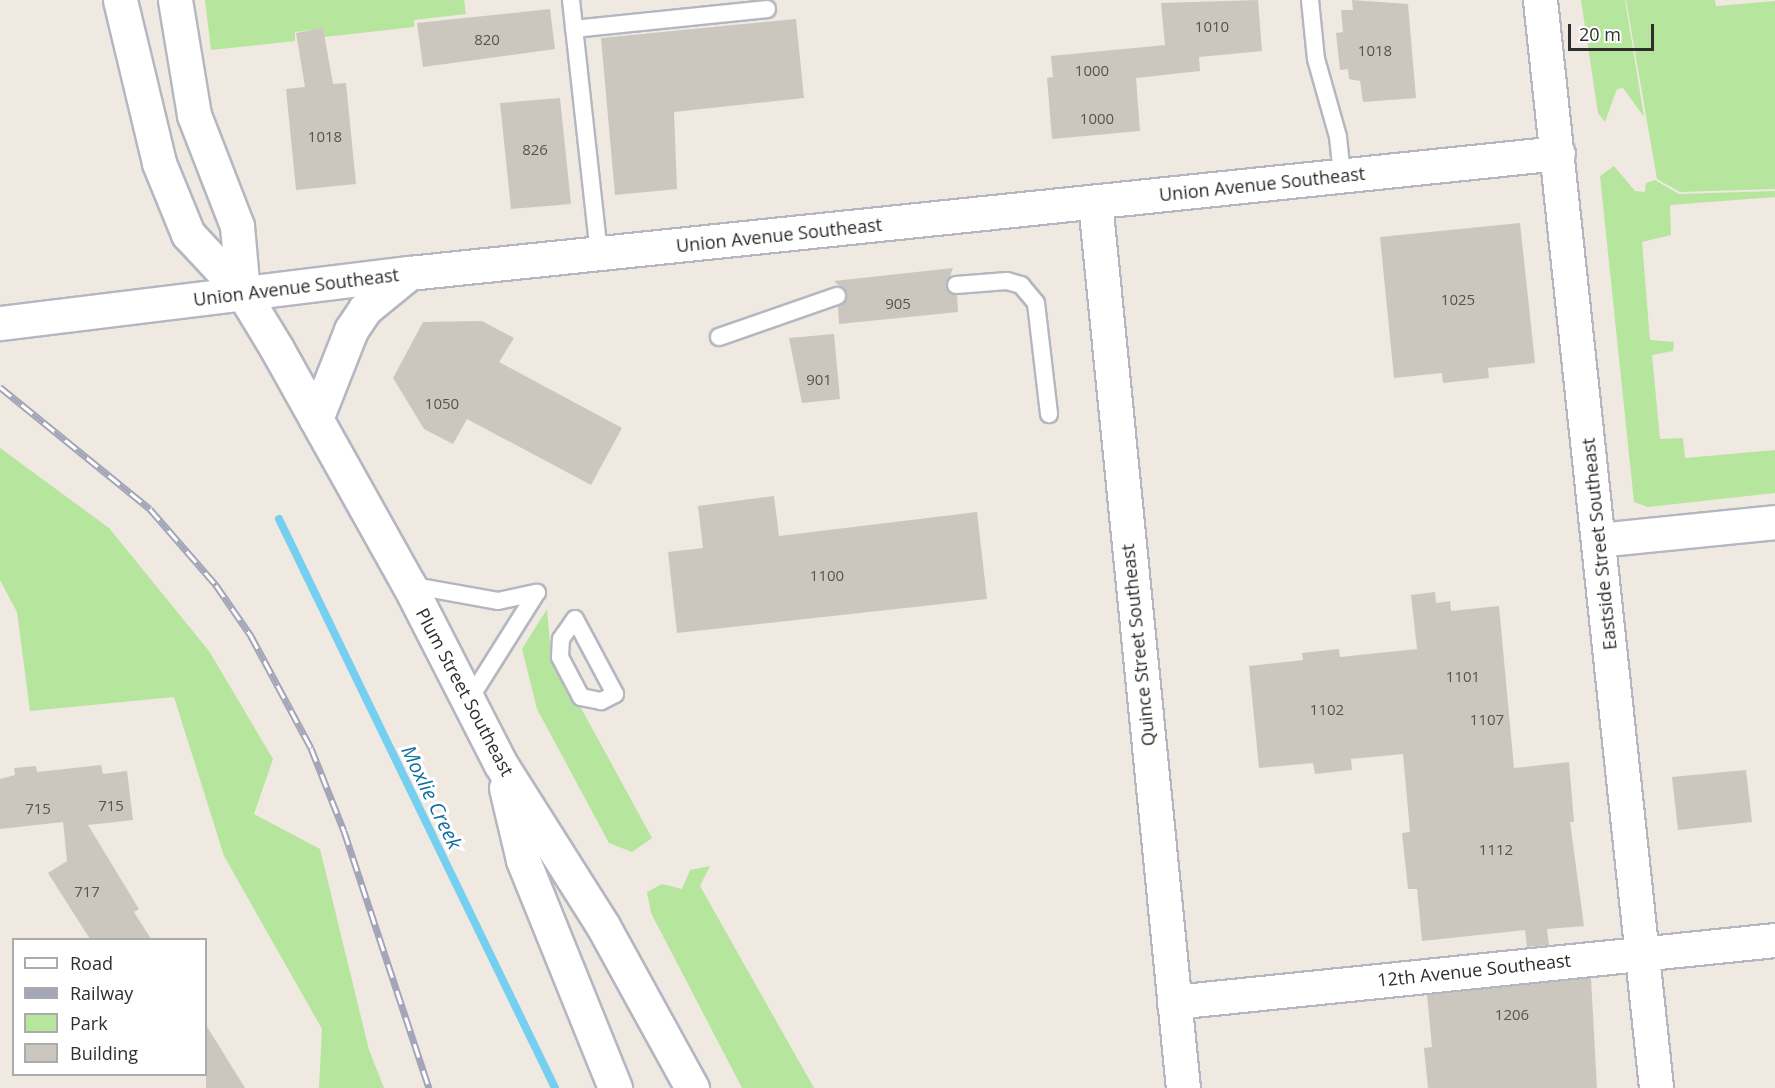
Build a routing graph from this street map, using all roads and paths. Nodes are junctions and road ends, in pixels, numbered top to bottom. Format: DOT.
graph roads {
  1 [pos="120,0"];
  2 [pos="174,0"];
  3 [pos="571,0"];
  4 [pos="1310,0"];
  5 [pos="1540,0"];
  6 [pos="767,9"];
  7 [pos="574,29"];
  8 [pos="1558,153"];
  9 [pos="1342,176"];
  10 [pos="1095,202"];
  11 [pos="599,255"];
  12 [pos="409,273"];
  13 [pos="956,285"];
  14 [pos="243,293"];
  15 [pos="837,296"];
  16 [pos="0,323"];
  17 [pos="719,337"];
  18 [pos="1049,414"];
  19 [pos="316,419"];
  20 [pos="1775,522"];
  21 [pos="1598,540"];
  22 [pos="409,585"];
  23 [pos="575,620"];
  24 [pos="469,700"];
  25 [pos="500,763"];
  26 [pos="1775,940"];
  27 [pos="1643,953"];
  28 [pos="1174,1002"];
  29 [pos="615,1088"];
  30 [pos="692,1088"];
  31 [pos="1183,1088"];
  32 [pos="1656,1088"];
  1 -- 14 [label="street, Plum Street Southeast"];
  2 -- 14 [label="street, Plum Street Southeast"];
  3 -- 7 [label="lane"];
  4 -- 9 [label="lane"];
  5 -- 8 [label="street, Eastside Street Southeast"];
  6 -- 7 [label="lane"];
  7 -- 11 [label="lane"];
  8 -- 9 [label="street, Union Avenue Southeast"];
  8 -- 21 [label="street, Eastside Street Southeast"];
  9 -- 10 [label="street, Union Avenue Southeast"];
  10 -- 11 [label="street, Union Avenue Southeast"];
  10 -- 28 [label="street, Quince Street Southeast"];
  11 -- 12 [label="street, Union Avenue Southeast"];
  12 -- 14 [label="street, Union Avenue Southeast"];
  12 -- 19 [label="street"];
  13 -- 18 [label="lane"];
  14 -- 16 [label="street, Union Avenue Southeast"];
  14 -- 19 [label="street, Plum Street Southeast"];
  15 -- 17 [label="lane"];
  19 -- 22 [label="street, Plum Street Southeast"];
  20 -- 21 [label="street"];
  21 -- 27 [label="street, Eastside Street Southeast"];
  22 -- 24 [label="street, Plum Street Southeast"];
  22 -- 24 [label="lane"];
  23 -- 23 [label="lane"];
  24 -- 25 [label="street, Plum Street Southeast"];
  25 -- 29 [label="street"];
  25 -- 30 [label="street, Plum Street Southeast"];
  26 -- 27 [label="street, 12th Avenue Southeast"];
  27 -- 28 [label="street, 12th Avenue Southeast"];
  27 -- 32 [label="street, Eastside Street Southeast"];
  28 -- 31 [label="street, Quince Street Southeast"];
}
